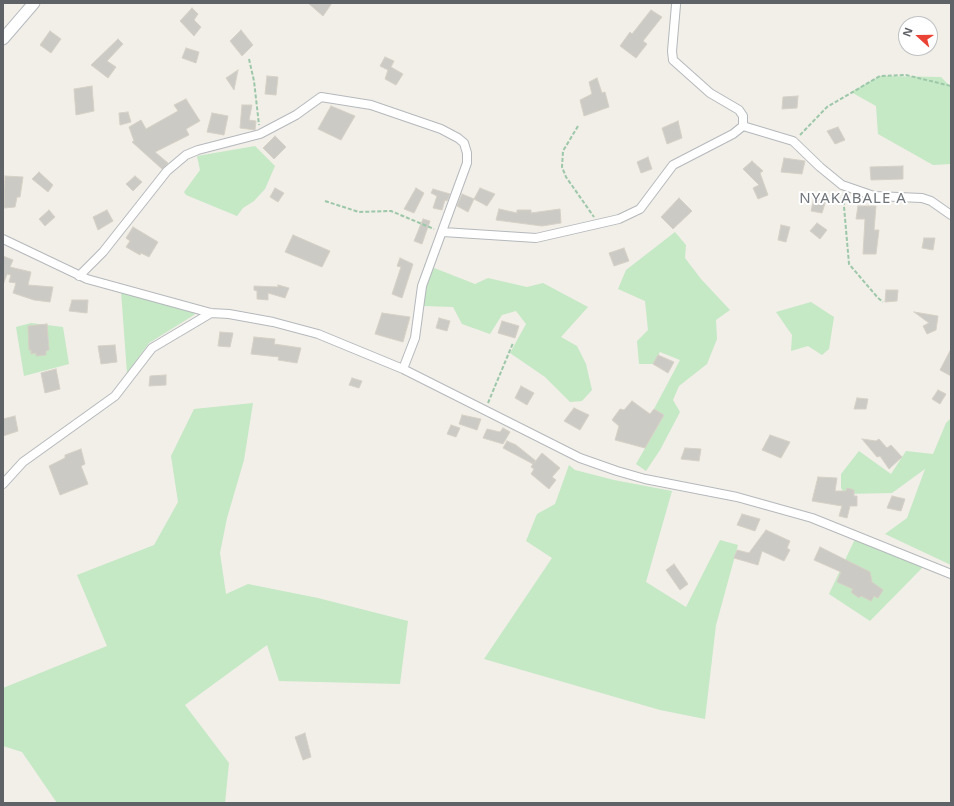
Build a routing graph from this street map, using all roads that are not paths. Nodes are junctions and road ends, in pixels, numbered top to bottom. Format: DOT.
graph roads {
  1 [pos="34,3"];
  2 [pos="676,5"];
  3 [pos="3,39"];
  4 [pos="743,126"];
  5 [pos="951,215"];
  6 [pos="443,232"];
  7 [pos="3,239"];
  8 [pos="79,276"];
  9 [pos="211,313"];
  10 [pos="403,369"];
  11 [pos="3,484"];
  12 [pos="951,574"];
  1 -- 3 [label="street"];
  2 -- 4 [label="street"];
  4 -- 5 [label="street"];
  4 -- 6 [label="street"];
  6 -- 8 [label="street"];
  6 -- 10 [label="street"];
  7 -- 8 [label="street"];
  8 -- 9 [label="street"];
  9 -- 10 [label="street"];
  9 -- 11 [label="street"];
  10 -- 12 [label="street"];
}
